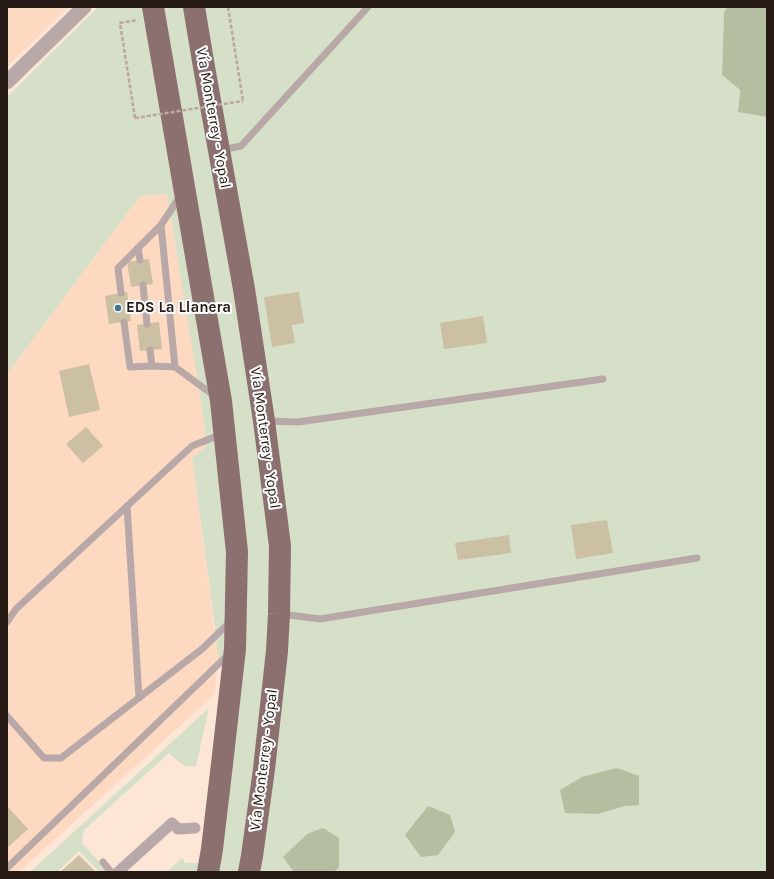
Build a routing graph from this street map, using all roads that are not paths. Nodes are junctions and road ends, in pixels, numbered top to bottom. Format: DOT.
graph roads {
  1 [pos="84,7"];
  2 [pos="194,7"];
  3 [pos="368,7"];
  4 [pos="145,14"];
  5 [pos="7,82"];
  6 [pos="219,151"];
  7 [pos="184,190"];
  8 [pos="161,225"];
  9 [pos="138,248"];
  10 [pos="140,260"];
  11 [pos="143,285"];
  12 [pos="121,293"];
  13 [pos="124,322"];
  14 [pos="147,324"];
  15 [pos="150,350"];
  16 [pos="152,366"];
  17 [pos="175,367"];
  18 [pos="603,379"];
  19 [pos="220,401"];
  20 [pos="264,421"];
  21 [pos="224,434"];
  22 [pos="127,506"];
  23 [pos="697,558"];
  24 [pos="280,614"];
  25 [pos="236,616"];
  26 [pos="7,622"];
  27 [pos="235,649"];
  28 [pos="139,698"];
  29 [pos="7,716"];
  30 [pos="195,828"];
  31 [pos="103,862"];
  32 [pos="7,868"];
  33 [pos="111,872"];
  34 [pos="118,872"];
  35 [pos="208,872"];
  36 [pos="249,872"];
  1 -- 5 [label="street"];
  2 -- 6 [label="main road, Vía Monterrey - Yopal"];
  3 -- 6 [label="lane"];
  4 -- 7 [label="main road"];
  6 -- 20 [label="main road, Vía Monterrey - Yopal"];
  7 -- 8 [label="lane"];
  7 -- 19 [label="main road"];
  8 -- 9 [label="lane"];
  8 -- 17 [label="lane"];
  9 -- 10 [label="lane"];
  9 -- 12 [label="lane"];
  11 -- 14 [label="lane"];
  13 -- 16 [label="lane"];
  15 -- 16 [label="lane"];
  16 -- 17 [label="lane"];
  17 -- 19 [label="lane"];
  18 -- 20 [label="lane"];
  19 -- 21 [label="main road"];
  20 -- 24 [label="main road, Vía Monterrey - Yopal"];
  21 -- 22 [label="lane"];
  21 -- 25 [label="main road"];
  22 -- 26 [label="lane"];
  22 -- 28 [label="lane"];
  23 -- 24 [label="lane"];
  24 -- 36 [label="main road, Vía Monterrey - Yopal"];
  25 -- 27 [label="main road"];
  25 -- 28 [label="lane"];
  27 -- 32 [label="lane"];
  27 -- 35 [label="main road"];
  28 -- 29 [label="lane"];
  30 -- 34 [label="street"];
  31 -- 33 [label="lane"];
}
